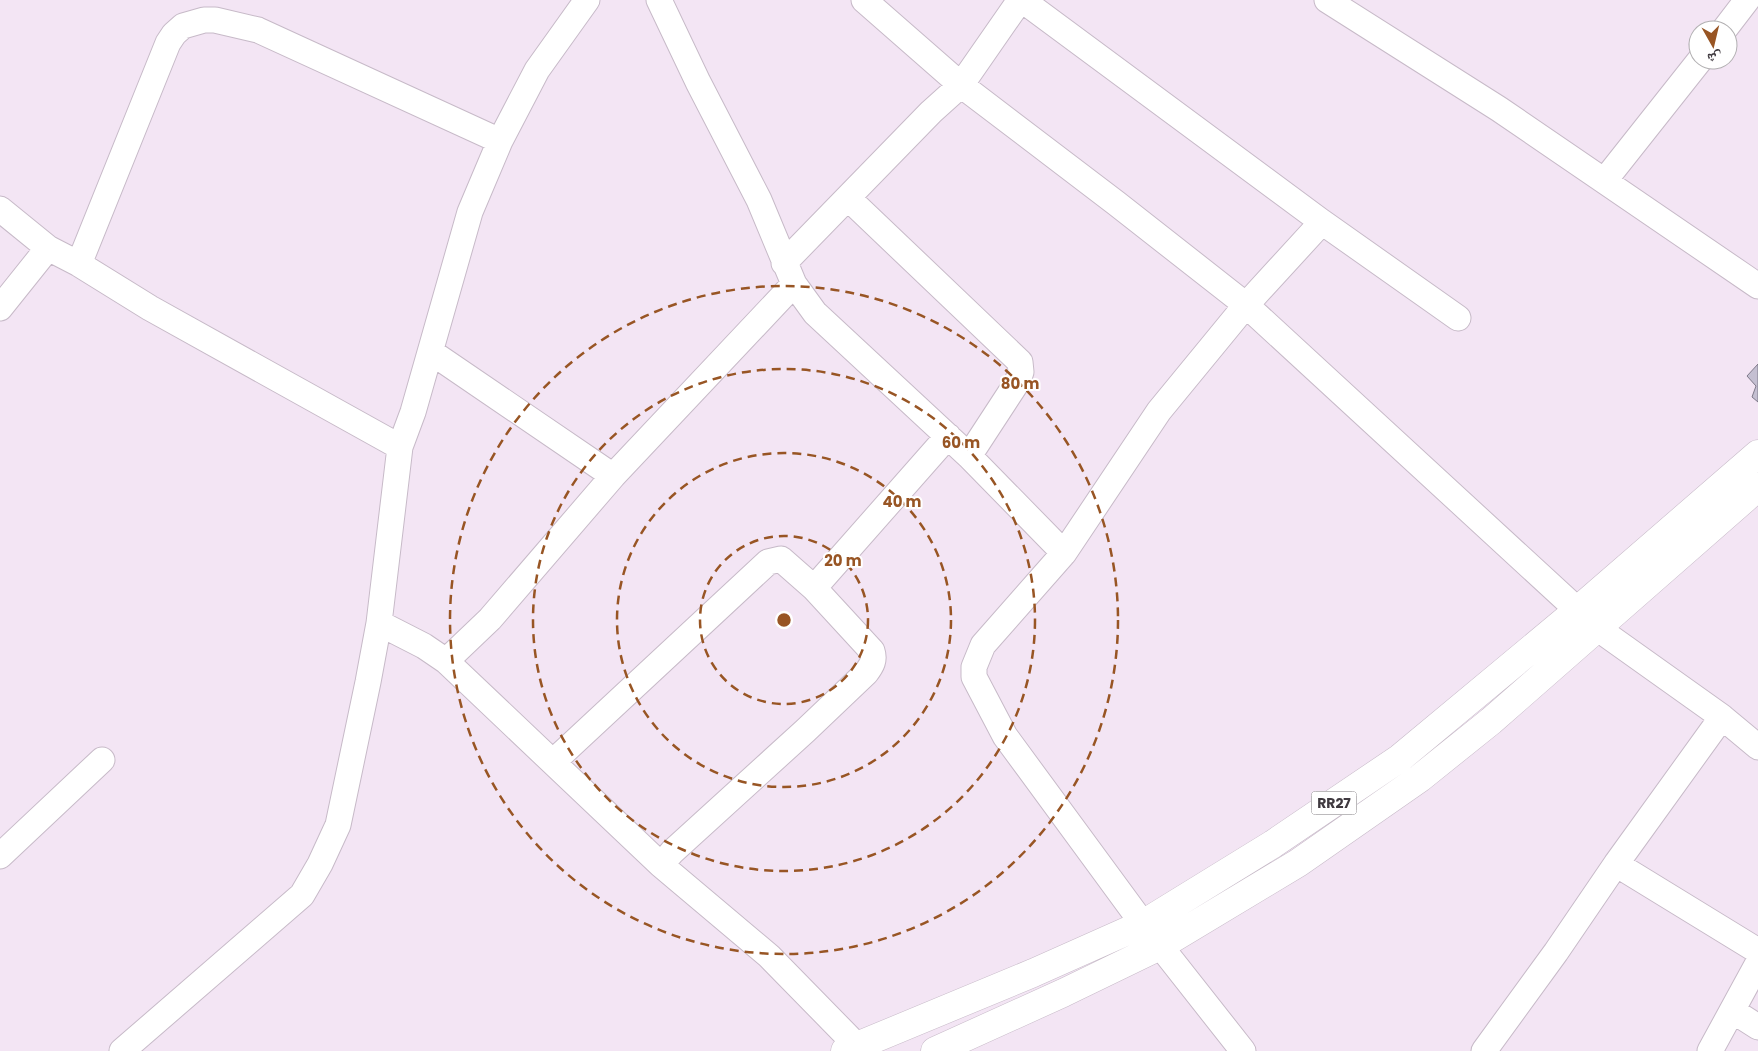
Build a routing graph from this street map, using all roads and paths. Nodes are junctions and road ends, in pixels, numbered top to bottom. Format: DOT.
graph roads {
  1 [pos="587,0"];
  2 [pos="659,0"];
  3 [pos="864,0"];
  4 [pos="1021,0"];
  5 [pos="1327,0"];
  6 [pos="1747,0"];
  7 [pos="1732,20"];
  8 [pos="1692,70"];
  9 [pos="961,85"];
  10 [pos="500,141"];
  11 [pos="1605,180"];
  12 [pos="848,198"];
  13 [pos="0,209"];
  14 [pos="1322,222"];
  15 [pos="48,248"];
  16 [pos="79,264"];
  17 [pos="789,273"];
  18 [pos="1758,286"];
  19 [pos="1246,305"];
  20 [pos="0,308"];
  21 [pos="1458,318"];
  22 [pos="430,352"];
  23 [pos="948,436"];
  24 [pos="400,447"];
  25 [pos="1758,454"];
  26 [pos="969,456"];
  27 [pos="613,476"];
  28 [pos="1758,487"];
  29 [pos="1064,553"];
  30 [pos="814,588"];
  31 [pos="1588,619"];
  32 [pos="379,623"];
  33 [pos="446,660"];
  34 [pos="1722,717"];
  35 [pos="1758,747"];
  36 [pos="102,760"];
  37 [pos="553,762"];
  38 [pos="0,856"];
  39 [pos="660,864"];
  40 [pos="1616,864"];
  41 [pos="1143,924"];
  42 [pos="1160,946"];
  43 [pos="1758,951"];
  44 [pos="1758,963"];
  45 [pos="1733,1011"];
  46 [pos="1758,1027"];
  47 [pos="855,1049"];
  48 [pos="1490,1049"];
  49 [pos="122,1051"];
  50 [pos="936,1051"];
  51 [pos="1243,1051"];
  52 [pos="1710,1051"];
  1 -- 10 [label="street"];
  2 -- 17 [label="street"];
  3 -- 9 [label="street"];
  4 -- 9 [label="street"];
  4 -- 14 [label="street"];
  5 -- 11 [label="street"];
  6 -- 7 [label="street"];
  8 -- 11 [label="street"];
  9 -- 12 [label="street"];
  9 -- 19 [label="street"];
  10 -- 16 [label="street"];
  10 -- 22 [label="street"];
  11 -- 18 [label="street"];
  12 -- 17 [label="street"];
  12 -- 26 [label="street"];
  13 -- 15 [label="street"];
  14 -- 19 [label="street"];
  14 -- 21 [label="street"];
  15 -- 16 [label="street"];
  15 -- 20 [label="street"];
  16 -- 24 [label="street"];
  17 -- 23 [label="street"];
  17 -- 27 [label="street"];
  19 -- 29 [label="street"];
  19 -- 31 [label="street"];
  22 -- 24 [label="street"];
  22 -- 27 [label="street"];
  23 -- 26 [label="street"];
  23 -- 30 [label="street"];
  24 -- 32 [label="street"];
  25 -- 31 [label="highway, RR27"];
  26 -- 29 [label="street"];
  27 -- 33 [label="street"];
  28 -- 31 [label="highway, RR27"];
  29 -- 41 [label="street"];
  30 -- 37 [label="street"];
  30 -- 39 [label="street"];
  31 -- 34 [label="street"];
  31 -- 41 [label="highway, RR27"];
  31 -- 42 [label="highway, RR27"];
  32 -- 33 [label="street"];
  32 -- 49 [label="street"];
  33 -- 37 [label="street"];
  34 -- 35 [label="street"];
  34 -- 40 [label="street"];
  36 -- 38 [label="street"];
  37 -- 39 [label="street"];
  39 -- 47 [label="street"];
  40 -- 43 [label="street"];
  40 -- 48 [label="street"];
  41 -- 42 [label="street"];
  41 -- 47 [label="highway, RR27"];
  42 -- 50 [label="highway, RR27"];
  42 -- 51 [label="street"];
  44 -- 45 [label="street"];
  45 -- 46 [label="street"];
  45 -- 52 [label="street"];
}
